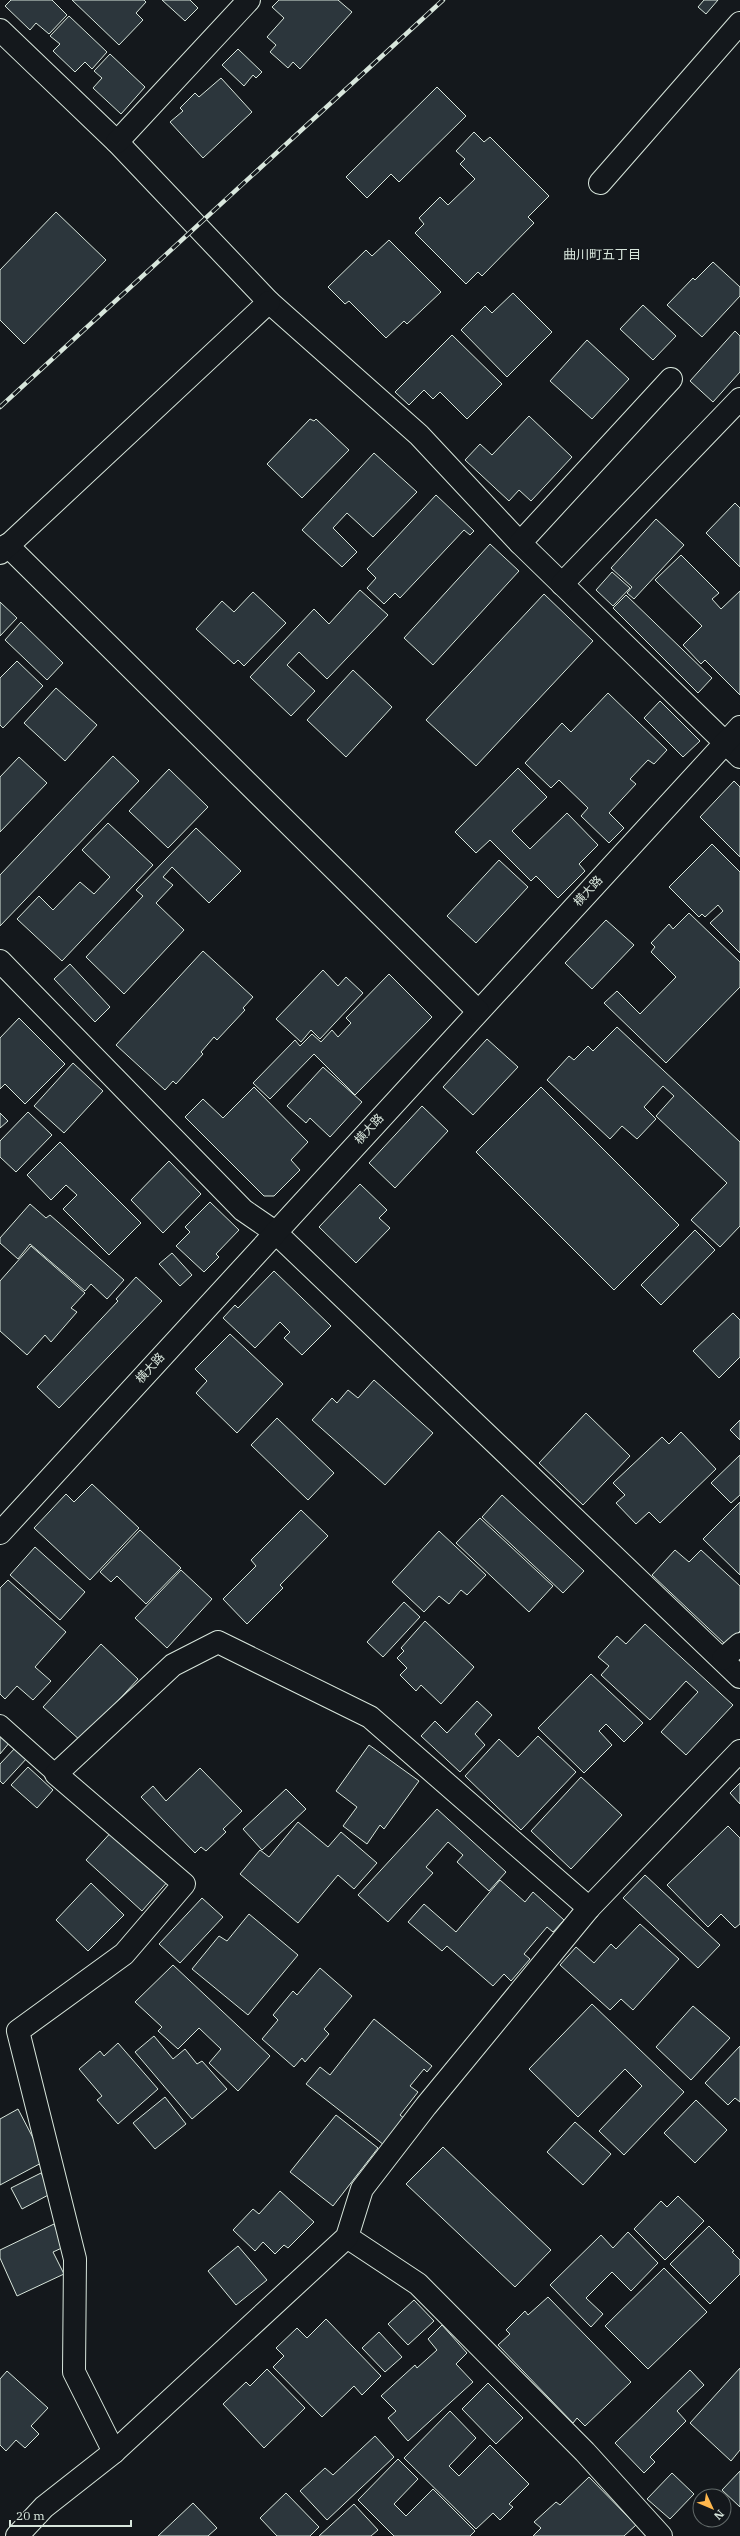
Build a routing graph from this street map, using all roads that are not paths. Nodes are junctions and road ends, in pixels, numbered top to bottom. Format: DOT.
graph roads {
  1 [pos="249,0"];
  2 [pos="740,23"];
  3 [pos="0,30"];
  4 [pos="117,142"];
  5 [pos="600,183"];
  6 [pos="269,302"];
  7 [pos="671,379"];
  8 [pos="740,399"];
  9 [pos="520,543"];
  10 [pos="4,549"];
  11 [pos="562,584"];
  12 [pos="735,742"];
  13 [pos="0,961"];
  14 [pos="478,1011"];
  15 [pos="275,1232"];
  16 [pos="0,1534"];
  17 [pos="740,1644"];
  18 [pos="723,1659"];
  19 [pos="740,1677"];
  20 [pos="0,1724"];
  21 [pos="740,1751"];
  22 [pos="56,1774"];
  23 [pos="590,1908"];
  24 [pos="347,2237"];
  25 [pos="114,2452"];
  26 [pos="17,2536"];
  27 [pos="661,2536"];
  1 -- 4 [label="street"];
  2 -- 5 [label="street"];
  3 -- 4 [label="street"];
  4 -- 6 [label="street"];
  6 -- 9 [label="street"];
  6 -- 10 [label="street"];
  7 -- 9 [label="street"];
  8 -- 11 [label="street"];
  9 -- 11 [label="street"];
  10 -- 14 [label="street"];
  11 -- 12 [label="street"];
  12 -- 14 [label="street, 横大路"];
  13 -- 15 [label="street"];
  14 -- 15 [label="street, 横大路"];
  15 -- 16 [label="street, 横大路"];
  15 -- 18 [label="street"];
  17 -- 18 [label="street"];
  18 -- 19 [label="street"];
  20 -- 22 [label="lane"];
  21 -- 23 [label="street"];
  22 -- 23 [label="street"];
  22 -- 25 [label="street"];
  23 -- 24 [label="street"];
  24 -- 25 [label="street"];
  24 -- 27 [label="street"];
  25 -- 26 [label="street"];
}
